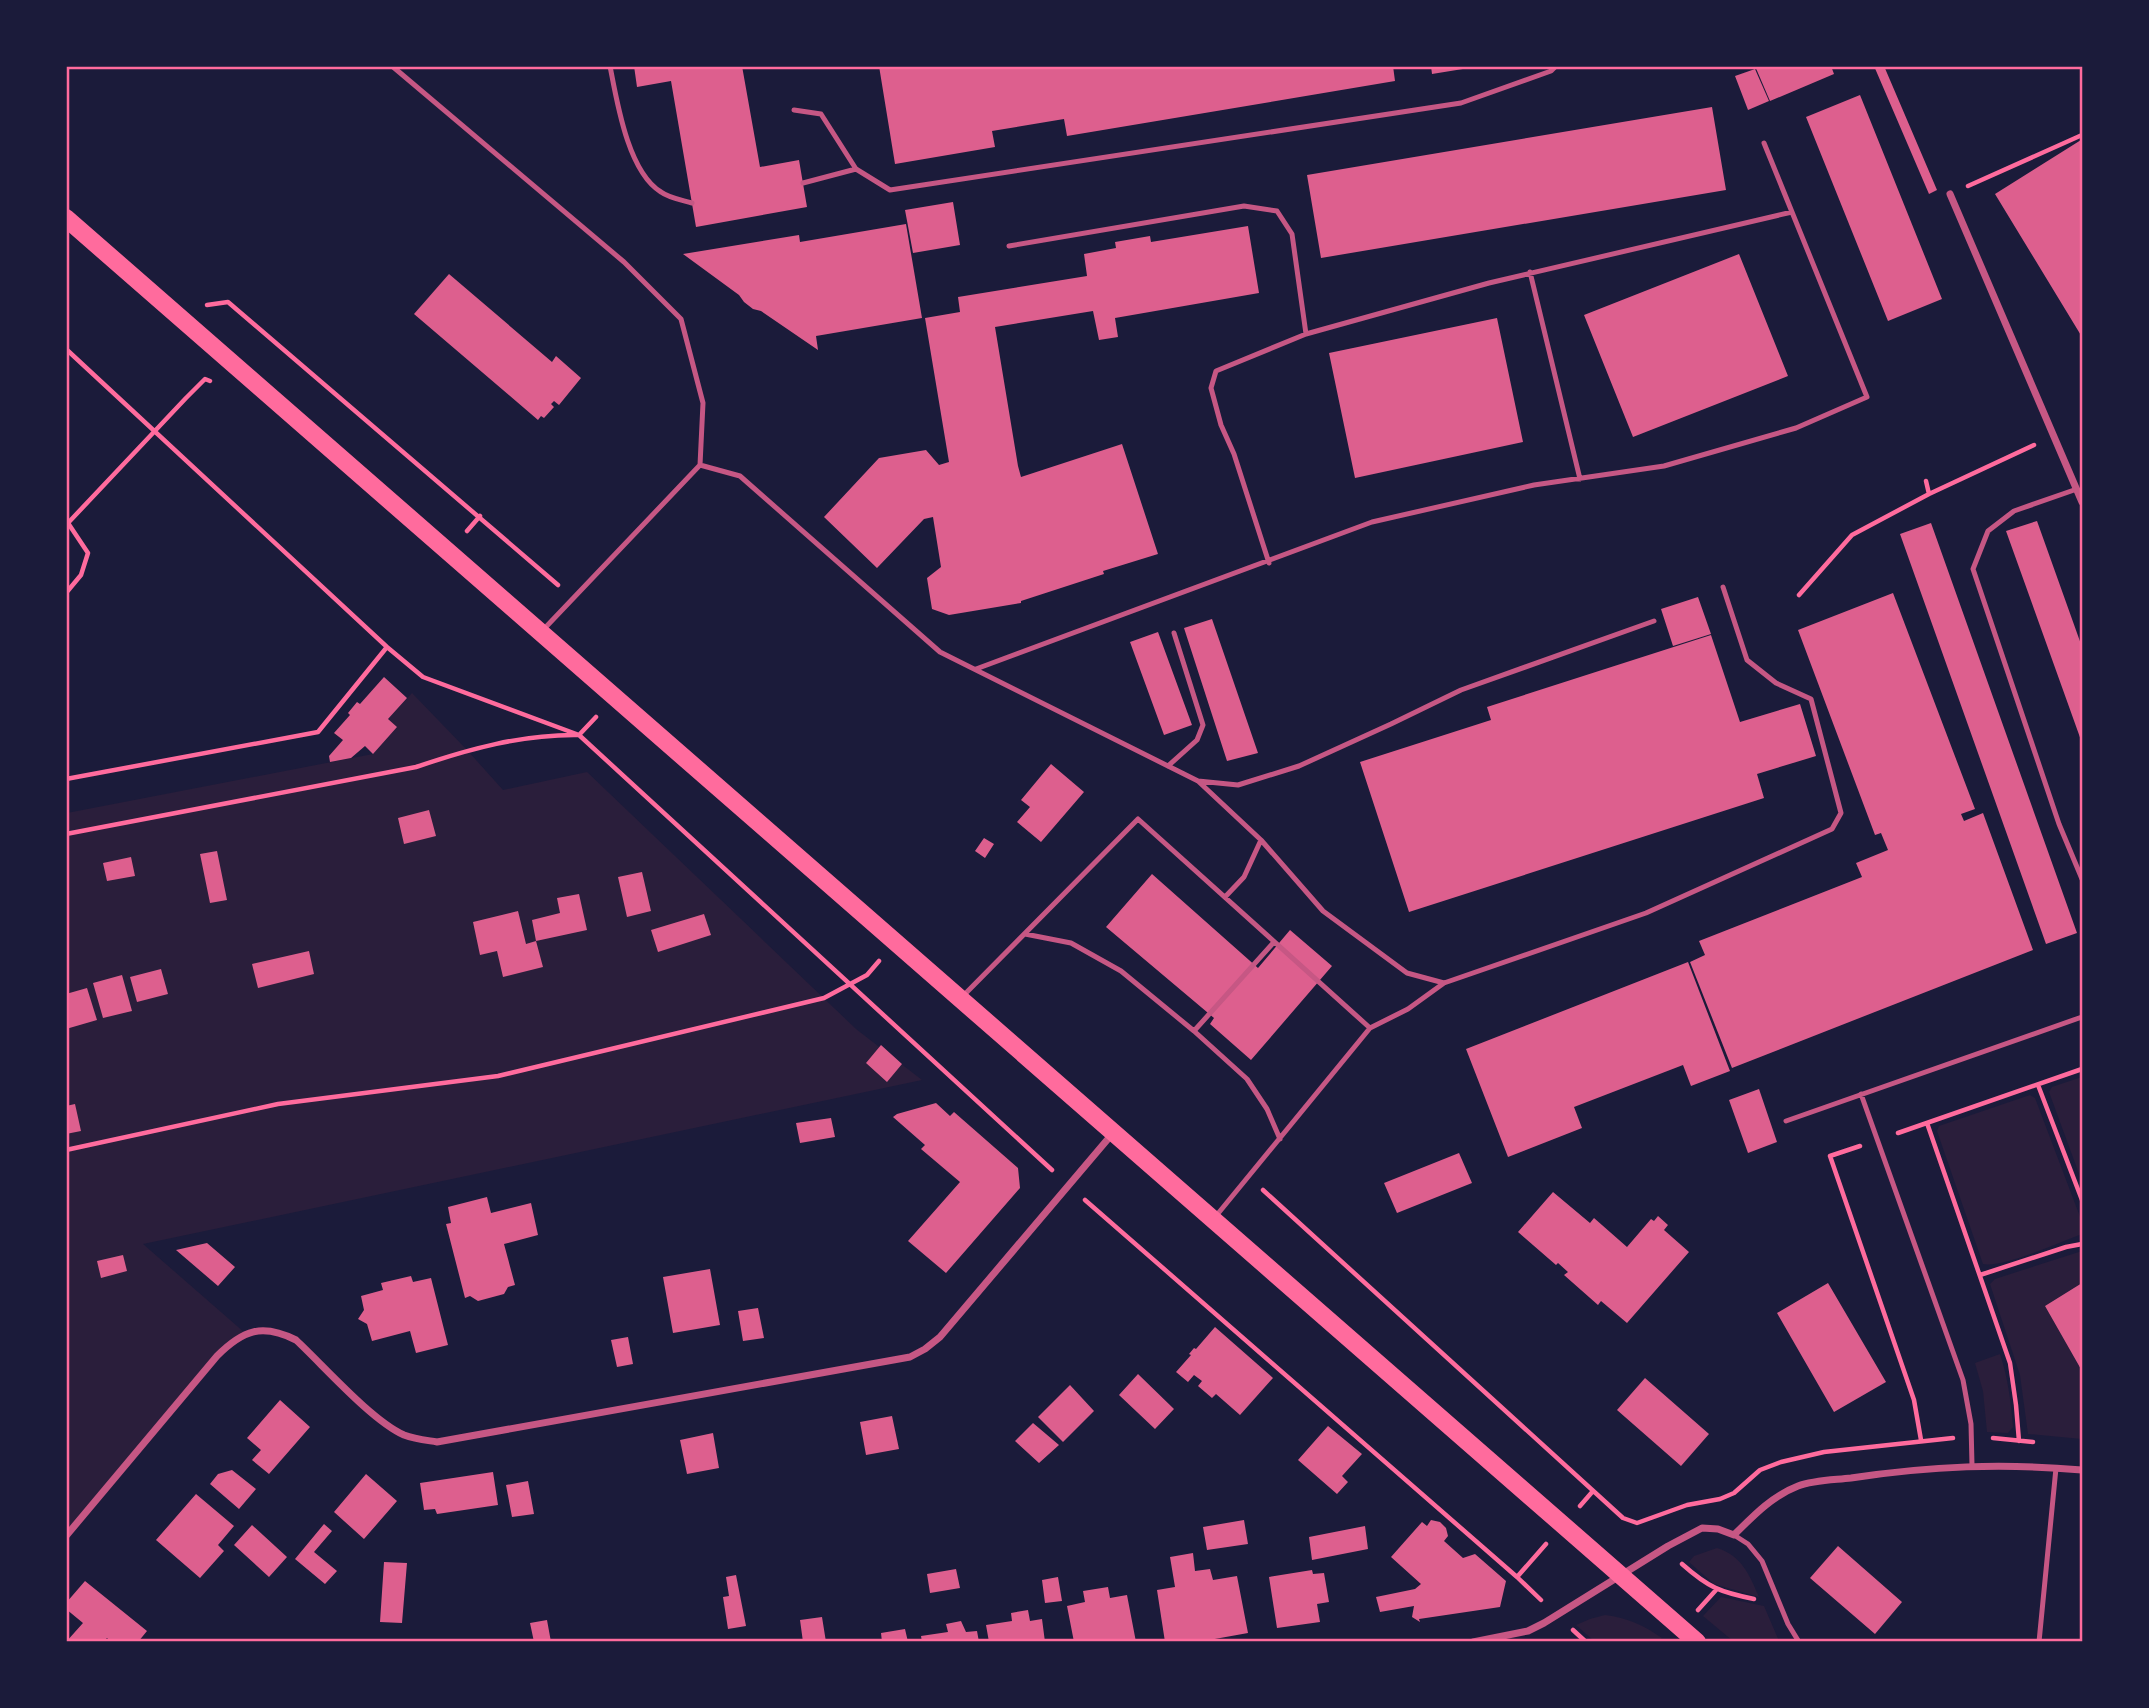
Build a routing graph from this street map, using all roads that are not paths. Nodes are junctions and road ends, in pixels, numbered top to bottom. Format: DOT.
graph roads {
  1 [pos="392,66"];
  2 [pos="610,66"];
  3 [pos="1556,66"];
  4 [pos="794,110"];
  5 [pos="1764,143"];
  6 [pos="856,169"];
  7 [pos="803,183"];
  8 [pos="1950,194"];
  9 [pos="692,203"];
  10 [pos="1792,212"];
  11 [pos="66,218"];
  12 [pos="1009,246"];
  13 [pos="1530,272"];
  14 [pos="1306,334"];
  15 [pos="700,465"];
  16 [pos="1580,479"];
  17 [pos="2077,489"];
  18 [pos="2082,502"];
  19 [pos="1269,563"];
  20 [pos="1723,587"];
  21 [pos="1654,621"];
  22 [pos="541,633"];
  23 [pos="1174,633"];
  24 [pos="976,669"];
  25 [pos="1168,766"];
  26 [pos="1198,781"];
  27 [pos="1261,840"];
  28 [pos="2082,879"];
  29 [pos="1225,897"];
  30 [pos="1024,934"];
  31 [pos="1274,942"];
  32 [pos="1444,983"];
  33 [pos="961,999"];
  34 [pos="2082,1017"];
  35 [pos="1370,1028"];
  36 [pos="1194,1031"];
  37 [pos="1861,1094"];
  38 [pos="1786,1121"];
  39 [pos="1114,1132"];
  40 [pos="1280,1139"];
  41 [pos="1213,1219"];
  42 [pos="1972,1465"];
  43 [pos="2056,1468"];
  44 [pos="2082,1470"];
  45 [pos="1734,1535"];
  46 [pos="66,1536"];
  47 [pos="1622,1576"];
  48 [pos="1473,1642"];
  49 [pos="1697,1642"];
  50 [pos="1799,1642"];
  51 [pos="2039,1642"];
  1 -- 15 [label="lane"];
  2 -- 9 [label="lane"];
  3 -- 6 [label="lane"];
  4 -- 6 [label="lane"];
  5 -- 10 [label="lane"];
  6 -- 7 [label="lane"];
  8 -- 17 [label="street"];
  10 -- 13 [label="lane"];
  10 -- 16 [label="lane"];
  11 -- 22 [label="main road"];
  12 -- 14 [label="lane"];
  13 -- 14 [label="lane"];
  13 -- 16 [label="lane"];
  14 -- 19 [label="lane"];
  15 -- 22 [label="lane"];
  15 -- 24 [label="lane"];
  16 -- 19 [label="lane"];
  17 -- 18 [label="street"];
  17 -- 28 [label="lane"];
  19 -- 24 [label="lane"];
  20 -- 32 [label="lane"];
  21 -- 26 [label="lane"];
  22 -- 33 [label="main road"];
  23 -- 25 [label="lane"];
  24 -- 25 [label="lane"];
  25 -- 26 [label="lane"];
  26 -- 27 [label="lane"];
  27 -- 29 [label="lane"];
  27 -- 32 [label="lane"];
  29 -- 30 [label="lane"];
  29 -- 31 [label="lane"];
  30 -- 33 [label="lane"];
  30 -- 36 [label="lane"];
  31 -- 35 [label="lane"];
  31 -- 36 [label="lane"];
  32 -- 35 [label="lane"];
  33 -- 39 [label="main road"];
  34 -- 37 [label="lane"];
  35 -- 40 [label="lane"];
  36 -- 40 [label="lane"];
  37 -- 38 [label="lane"];
  37 -- 42 [label="lane"];
  39 -- 41 [label="main road"];
  39 -- 46 [label="street"];
  40 -- 41 [label="lane"];
  41 -- 47 [label="main road"];
  42 -- 43 [label="street"];
  42 -- 45 [label="street"];
  43 -- 44 [label="street"];
  43 -- 51 [label="lane"];
  45 -- 47 [label="street"];
  45 -- 50 [label="lane"];
  47 -- 48 [label="street"];
  47 -- 49 [label="main road"];
}
